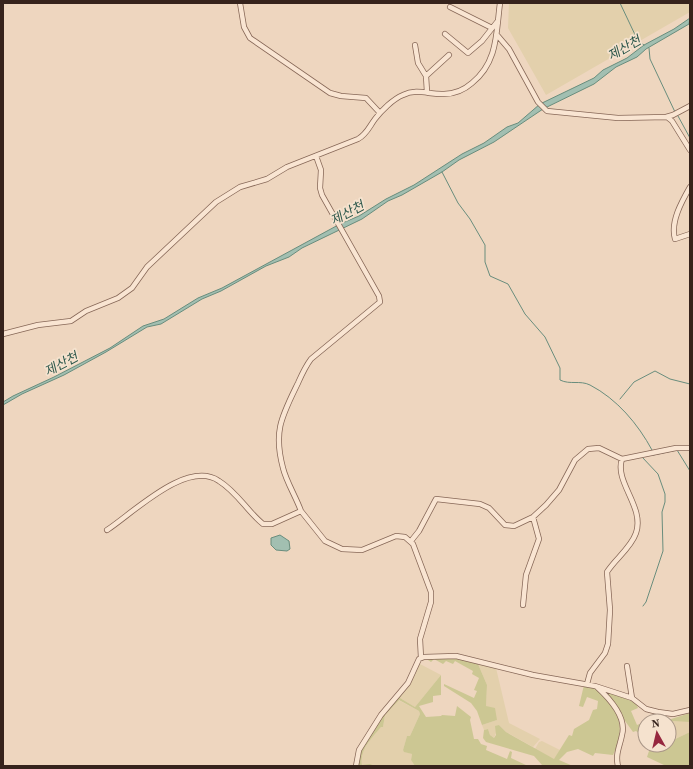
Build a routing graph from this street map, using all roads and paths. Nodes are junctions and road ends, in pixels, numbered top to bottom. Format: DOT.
graph roads {
  1 [pos="240,3"];
  2 [pos="500,3"];
  3 [pos="450,7"];
  4 [pos="497,22"];
  5 [pos="492,28"];
  6 [pos="445,34"];
  7 [pos="497,35"];
  8 [pos="414,45"];
  9 [pos="448,54"];
  10 [pos="426,76"];
  11 [pos="427,92"];
  12 [pos="690,106"];
  13 [pos="380,113"];
  14 [pos="664,117"];
  15 [pos="690,150"];
  16 [pos="316,156"];
  17 [pos="690,187"];
  18 [pos="690,234"];
  19 [pos="3,334"];
  20 [pos="690,448"];
  21 [pos="622,459"];
  22 [pos="301,511"];
  23 [pos="532,517"];
  24 [pos="107,530"];
  25 [pos="411,541"];
  26 [pos="523,605"];
  27 [pos="421,658"];
  28 [pos="627,666"];
  29 [pos="587,684"];
  30 [pos="595,686"];
  31 [pos="632,698"];
  32 [pos="690,710"];
  33 [pos="356,766"];
  34 [pos="618,766"];
  1 -- 13 [label="street"];
  2 -- 4 [label="street"];
  3 -- 5 [label="street"];
  4 -- 5 [label="street"];
  4 -- 7 [label="street"];
  5 -- 6 [label="street"];
  7 -- 11 [label="street"];
  7 -- 14 [label="street"];
  8 -- 10 [label="street"];
  9 -- 10 [label="street"];
  10 -- 11 [label="street"];
  11 -- 13 [label="street"];
  12 -- 14 [label="street"];
  13 -- 16 [label="street"];
  14 -- 15 [label="street"];
  16 -- 19 [label="street"];
  16 -- 22 [label="street"];
  17 -- 18 [label="street"];
  20 -- 21 [label="street"];
  21 -- 23 [label="street"];
  21 -- 29 [label="street"];
  22 -- 24 [label="street"];
  22 -- 25 [label="street"];
  23 -- 25 [label="street"];
  23 -- 26 [label="street"];
  25 -- 27 [label="street"];
  27 -- 29 [label="street"];
  27 -- 33 [label="street"];
  28 -- 31 [label="street"];
  29 -- 30 [label="street"];
  30 -- 31 [label="street"];
  30 -- 34 [label="street"];
  31 -- 32 [label="street"];
}
